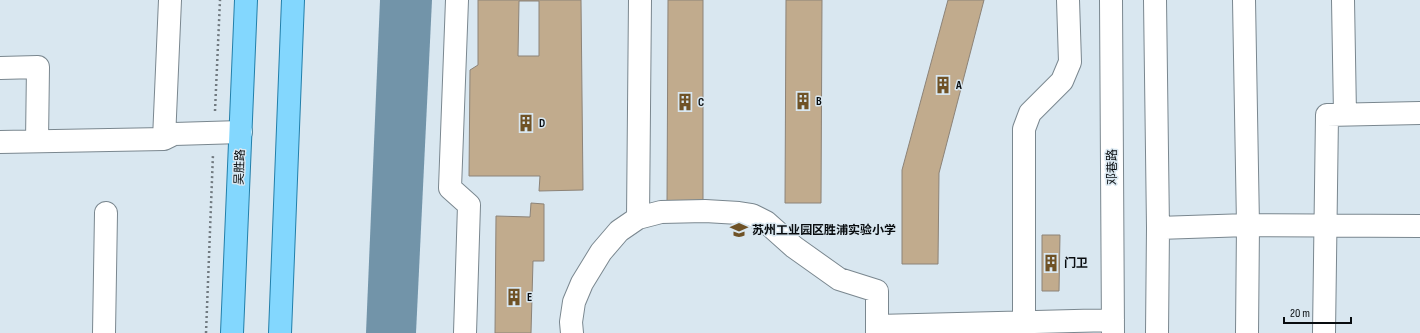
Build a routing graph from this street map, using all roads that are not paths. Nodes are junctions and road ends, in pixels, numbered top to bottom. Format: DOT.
graph roads {
  1 [pos="170,0"];
  2 [pos="246,0"];
  3 [pos="293,0"];
  4 [pos="457,0"];
  5 [pos="640,0"];
  6 [pos="1068,0"];
  7 [pos="1111,0"];
  8 [pos="1155,0"];
  9 [pos="1244,0"];
  10 [pos="1343,0"];
  11 [pos="0,68"];
  12 [pos="1420,113"];
  13 [pos="1345,114"];
  14 [pos="241,138"];
  15 [pos="164,139"];
  16 [pos="37,141"];
  17 [pos="0,142"];
  18 [pos="106,213"];
  19 [pos="638,218"];
  20 [pos="1326,224"];
  21 [pos="1248,225"];
  22 [pos="1420,226"];
  23 [pos="1158,228"];
  24 [pos="1113,327"];
  25 [pos="1024,328"];
  26 [pos="877,329"];
  27 [pos="104,333"];
  28 [pos="232,333"];
  29 [pos="280,333"];
  30 [pos="465,333"];
  31 [pos="572,333"];
  32 [pos="1157,333"];
  33 [pos="1247,333"];
  34 [pos="1324,333"];
  1 -- 15 [label="street"];
  2 -- 14 [label="main road, 吴胜路"];
  3 -- 29 [label="main road"];
  4 -- 30 [label="street"];
  5 -- 19 [label="street"];
  6 -- 25 [label="street"];
  7 -- 24 [label="street, 邓巷路"];
  8 -- 23 [label="street"];
  9 -- 21 [label="street"];
  10 -- 13 [label="street"];
  11 -- 16 [label="street"];
  12 -- 13 [label="street"];
  13 -- 20 [label="street"];
  14 -- 15 [label="street"];
  14 -- 28 [label="main road, 吴胜路"];
  15 -- 16 [label="street"];
  16 -- 17 [label="street"];
  18 -- 27 [label="street"];
  19 -- 26 [label="street"];
  19 -- 31 [label="street"];
  20 -- 21 [label="street"];
  20 -- 22 [label="street"];
  20 -- 34 [label="street"];
  21 -- 23 [label="street"];
  21 -- 33 [label="street"];
  23 -- 32 [label="street"];
  24 -- 25 [label="street"];
  25 -- 26 [label="street"];
}
